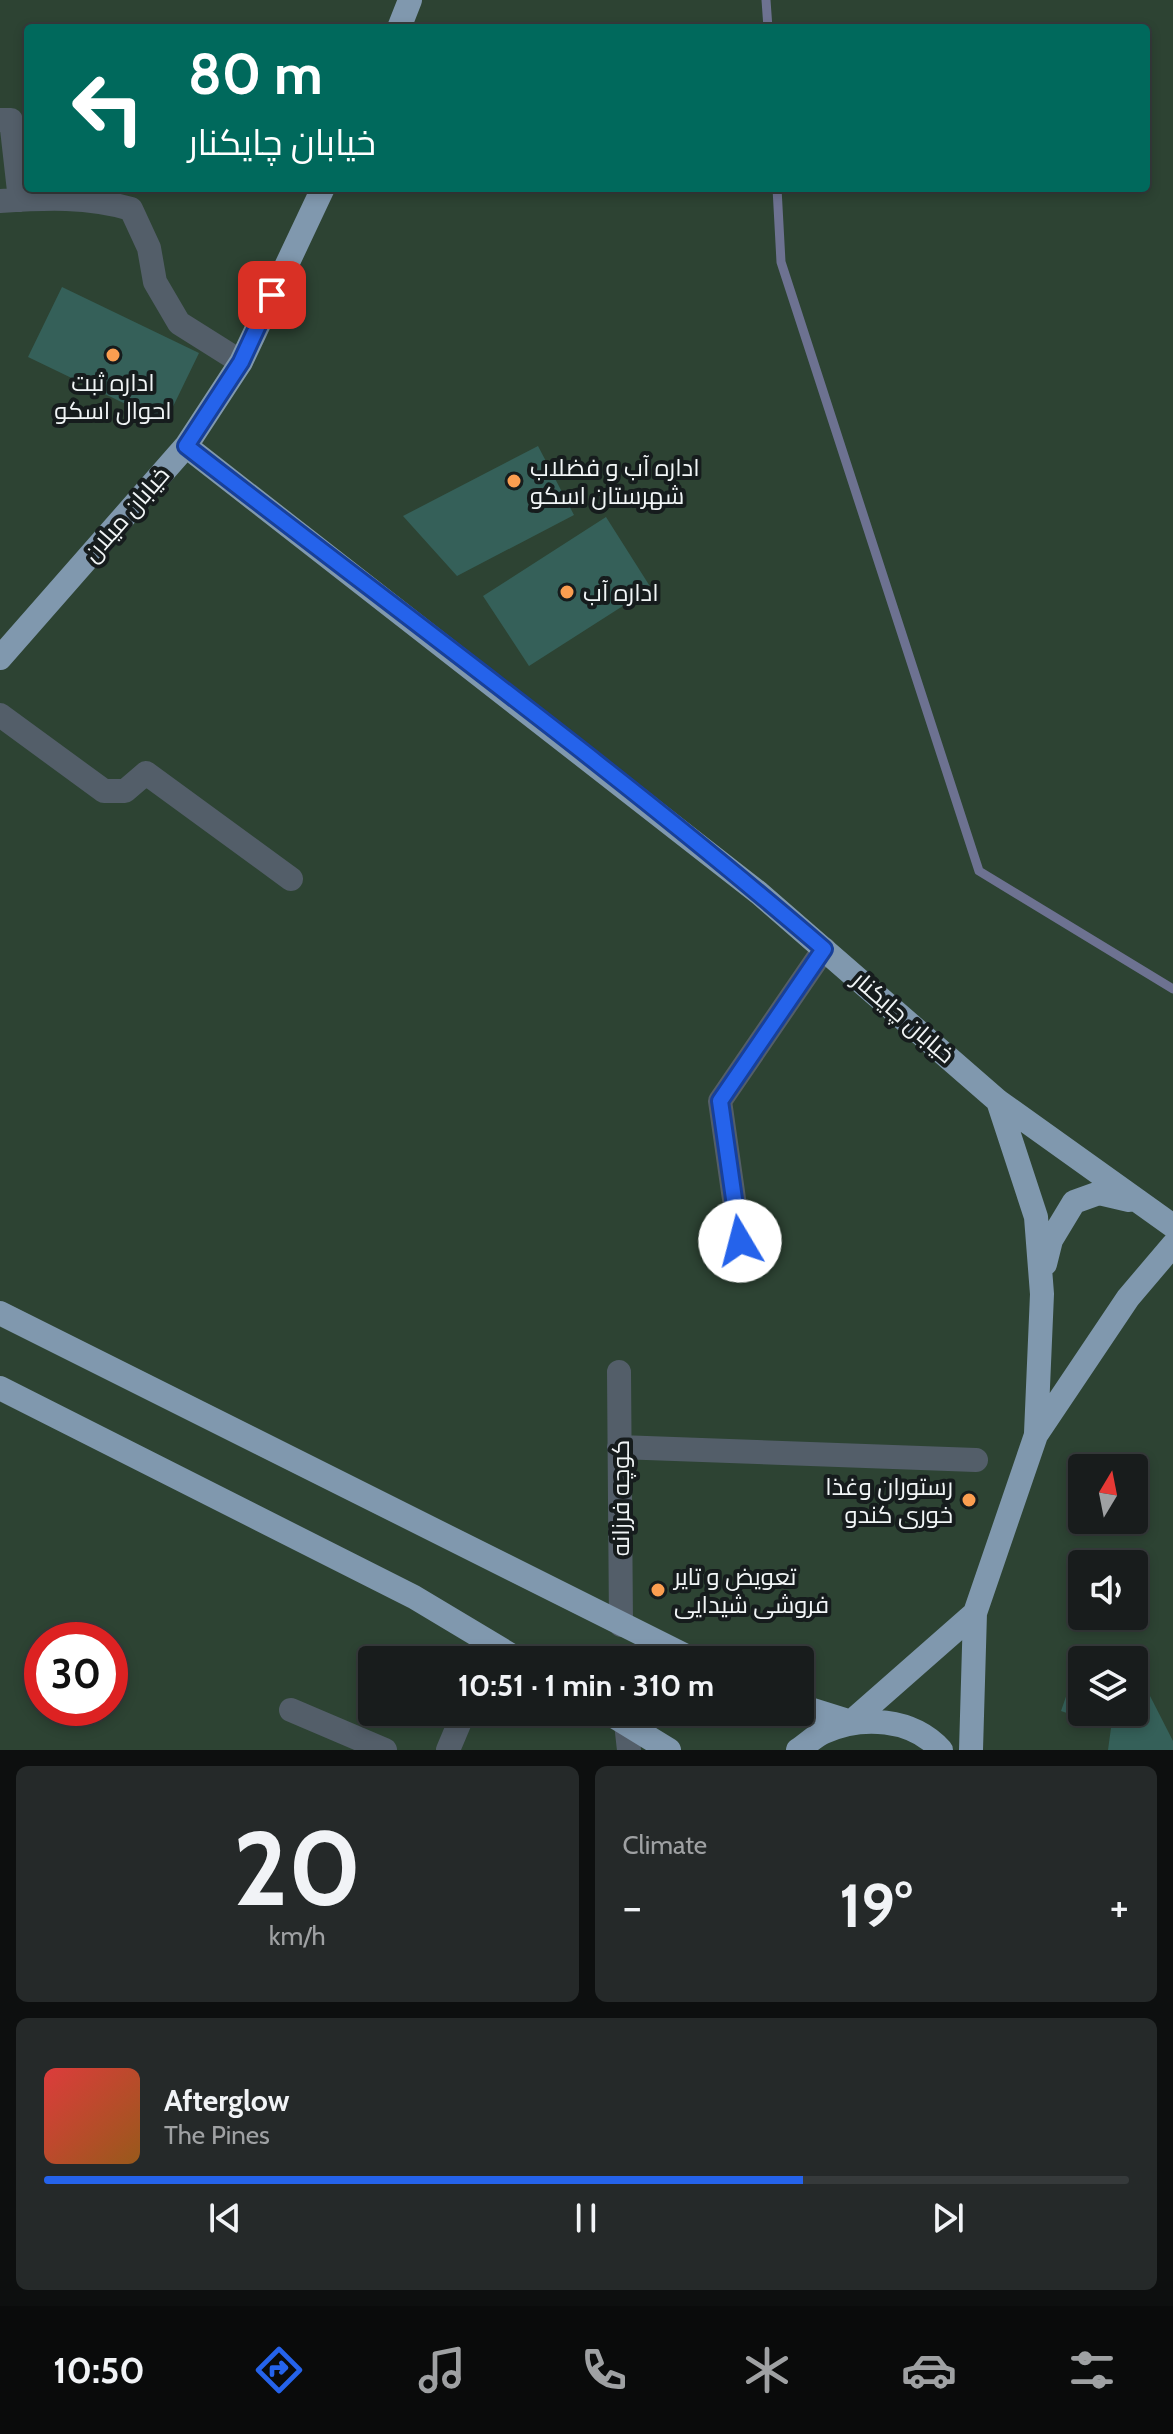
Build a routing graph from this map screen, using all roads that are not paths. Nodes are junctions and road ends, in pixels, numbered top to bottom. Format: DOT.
graph roads {
  1 [pos="410,0"];
  2 [pos="401,24"];
  3 [pos="0,120"];
  4 [pos="321,192"];
  5 [pos="10,200"];
  6 [pos="241,362"];
  7 [pos="186,446"];
  8 [pos="0,658"];
  9 [pos="0,715"];
  10 [pos="291,879"];
  11 [pos="824,949"];
  12 [pos="998,1101"];
  13 [pos="1146,1207"];
  14 [pos="1173,1226"];
  15 [pos="740,1241"];
  16 [pos="1173,1245"];
  17 [pos="1041,1278"];
  18 [pos="0,1313"];
  19 [pos="619,1372"];
  20 [pos="0,1388"];
  21 [pos="1036,1435"];
  22 [pos="619,1447"];
  23 [pos="976,1460"];
  24 [pos="975,1613"];
  25 [pos="621,1625"];
  26 [pos="480,1646"];
  27 [pos="665,1646"];
  28 [pos="291,1710"];
  29 [pos="814,1710"];
  30 [pos="851,1722"];
  31 [pos="458,1726"];
  32 [pos="620,1726"];
  33 [pos="630,1726"];
  34 [pos="385,1750"];
  35 [pos="448,1750"];
  36 [pos="629,1750"];
  37 [pos="669,1750"];
  38 [pos="798,1750"];
  39 [pos="941,1750"];
  40 [pos="971,1750"];
  1 -- 2 [label="main road"];
  3 -- 5 [label="street"];
  4 -- 6 [label="main road, خیابان میلان"];
  5 -- 6 [label="street"];
  6 -- 7 [label="main road, خیابان میلان"];
  7 -- 8 [label="main road, خیابان میلان"];
  7 -- 11 [label="main road, خیابان چایکنار"];
  9 -- 10 [label="street"];
  11 -- 12 [label="main road, خیابان چایکنار"];
  11 -- 15 [label="street"];
  12 -- 13 [label="main road, خیابان چایکنار"];
  12 -- 17 [label="main road"];
  13 -- 14 [label="main road, خیابان چایکنار"];
  13 -- 17 [label="main road"];
  16 -- 21 [label="main road"];
  17 -- 21 [label="main road"];
  18 -- 25 [label="main road"];
  19 -- 22 [label="street, کوچه فرزانه"];
  20 -- 26 [label="main road"];
  21 -- 24 [label="main road"];
  22 -- 23 [label="street"];
  22 -- 25 [label="street, کوچه فرزانه"];
  24 -- 30 [label="main road"];
  24 -- 40 [label="main road"];
  25 -- 27 [label="main road"];
  28 -- 34 [label="street"];
  29 -- 30 [label="main road"];
  30 -- 38 [label="main road"];
  30 -- 39 [label="main road"];
  31 -- 35 [label="street"];
  32 -- 36 [label="street"];
  33 -- 37 [label="main road"];
}
